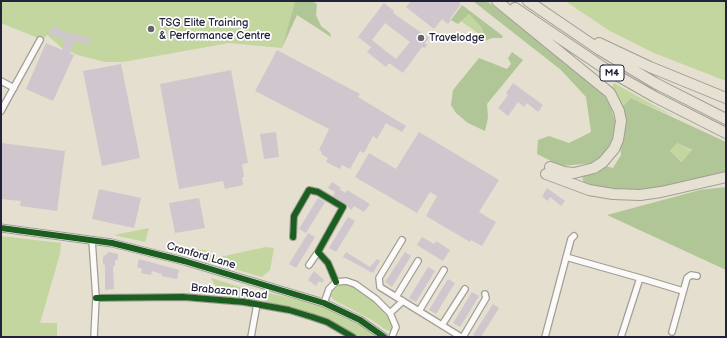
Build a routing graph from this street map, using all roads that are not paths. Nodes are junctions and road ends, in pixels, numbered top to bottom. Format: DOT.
graph roads {
  1 [pos="497,1"];
  2 [pos="505,1"];
  3 [pos="528,1"];
  4 [pos="560,23"];
  5 [pos="40,40"];
  6 [pos="1,81"];
  7 [pos="14,88"];
  8 [pos="726,98"];
  9 [pos="1,111"];
  10 [pos="726,119"];
  11 [pos="726,133"];
  12 [pos="726,177"];
  13 [pos="1,228"];
  14 [pos="574,236"];
  15 [pos="293,237"];
  16 [pos="92,240"];
  17 [pos="402,240"];
  18 [pos="318,252"];
  19 [pos="566,257"];
  20 [pos="418,261"];
  21 [pos="309,265"];
  22 [pos="444,270"];
  23 [pos="697,276"];
  24 [pos="640,278"];
  25 [pos="336,282"];
  26 [pos="465,289"];
  27 [pos="683,291"];
  28 [pos="486,294"];
  29 [pos="396,297"];
  30 [pos="96,298"];
  31 [pos="402,301"];
  32 [pos="324,303"];
  33 [pos="257,304"];
  34 [pos="419,311"];
  35 [pos="390,314"];
  36 [pos="442,325"];
  37 [pos="672,332"];
  38 [pos="94,337"];
  39 [pos="251,337"];
  40 [pos="353,337"];
  41 [pos="384,337"];
  42 [pos="392,337"];
  43 [pos="462,337"];
  44 [pos="545,337"];
  45 [pos="621,337"];
  1 -- 12 [label="highway"];
  2 -- 11 [label="highway, M4"];
  3 -- 4 [label="highway, M4"];
  4 -- 8 [label="highway, M4"];
  4 -- 10 [label="highway, M4"];
  5 -- 7 [label="street"];
  6 -- 7 [label="street"];
  7 -- 9 [label="street"];
  13 -- 16 [label="street, Cranford Lane"];
  14 -- 19 [label="street"];
  15 -- 18 [label="street"];
  16 -- 30 [label="street"];
  16 -- 32 [label="street, Cranford Lane"];
  17 -- 29 [label="street"];
  18 -- 21 [label="street"];
  18 -- 25 [label="street"];
  19 -- 24 [label="street"];
  19 -- 44 [label="street"];
  20 -- 29 [label="street"];
  22 -- 34 [label="street"];
  23 -- 27 [label="street"];
  24 -- 27 [label="street"];
  24 -- 45 [label="street"];
  25 -- 32 [label="street"];
  25 -- 35 [label="street"];
  26 -- 36 [label="street"];
  27 -- 37 [label="street"];
  28 -- 43 [label="street"];
  29 -- 31 [label="street"];
  30 -- 33 [label="street, Brabazon Road"];
  30 -- 38 [label="street"];
  31 -- 34 [label="street"];
  31 -- 35 [label="street"];
  32 -- 41 [label="street, Cranford Lane"];
  33 -- 39 [label="street"];
  33 -- 40 [label="street, Brabazon Road"];
  34 -- 36 [label="street"];
  35 -- 42 [label="street"];
  36 -- 43 [label="street"];
}
